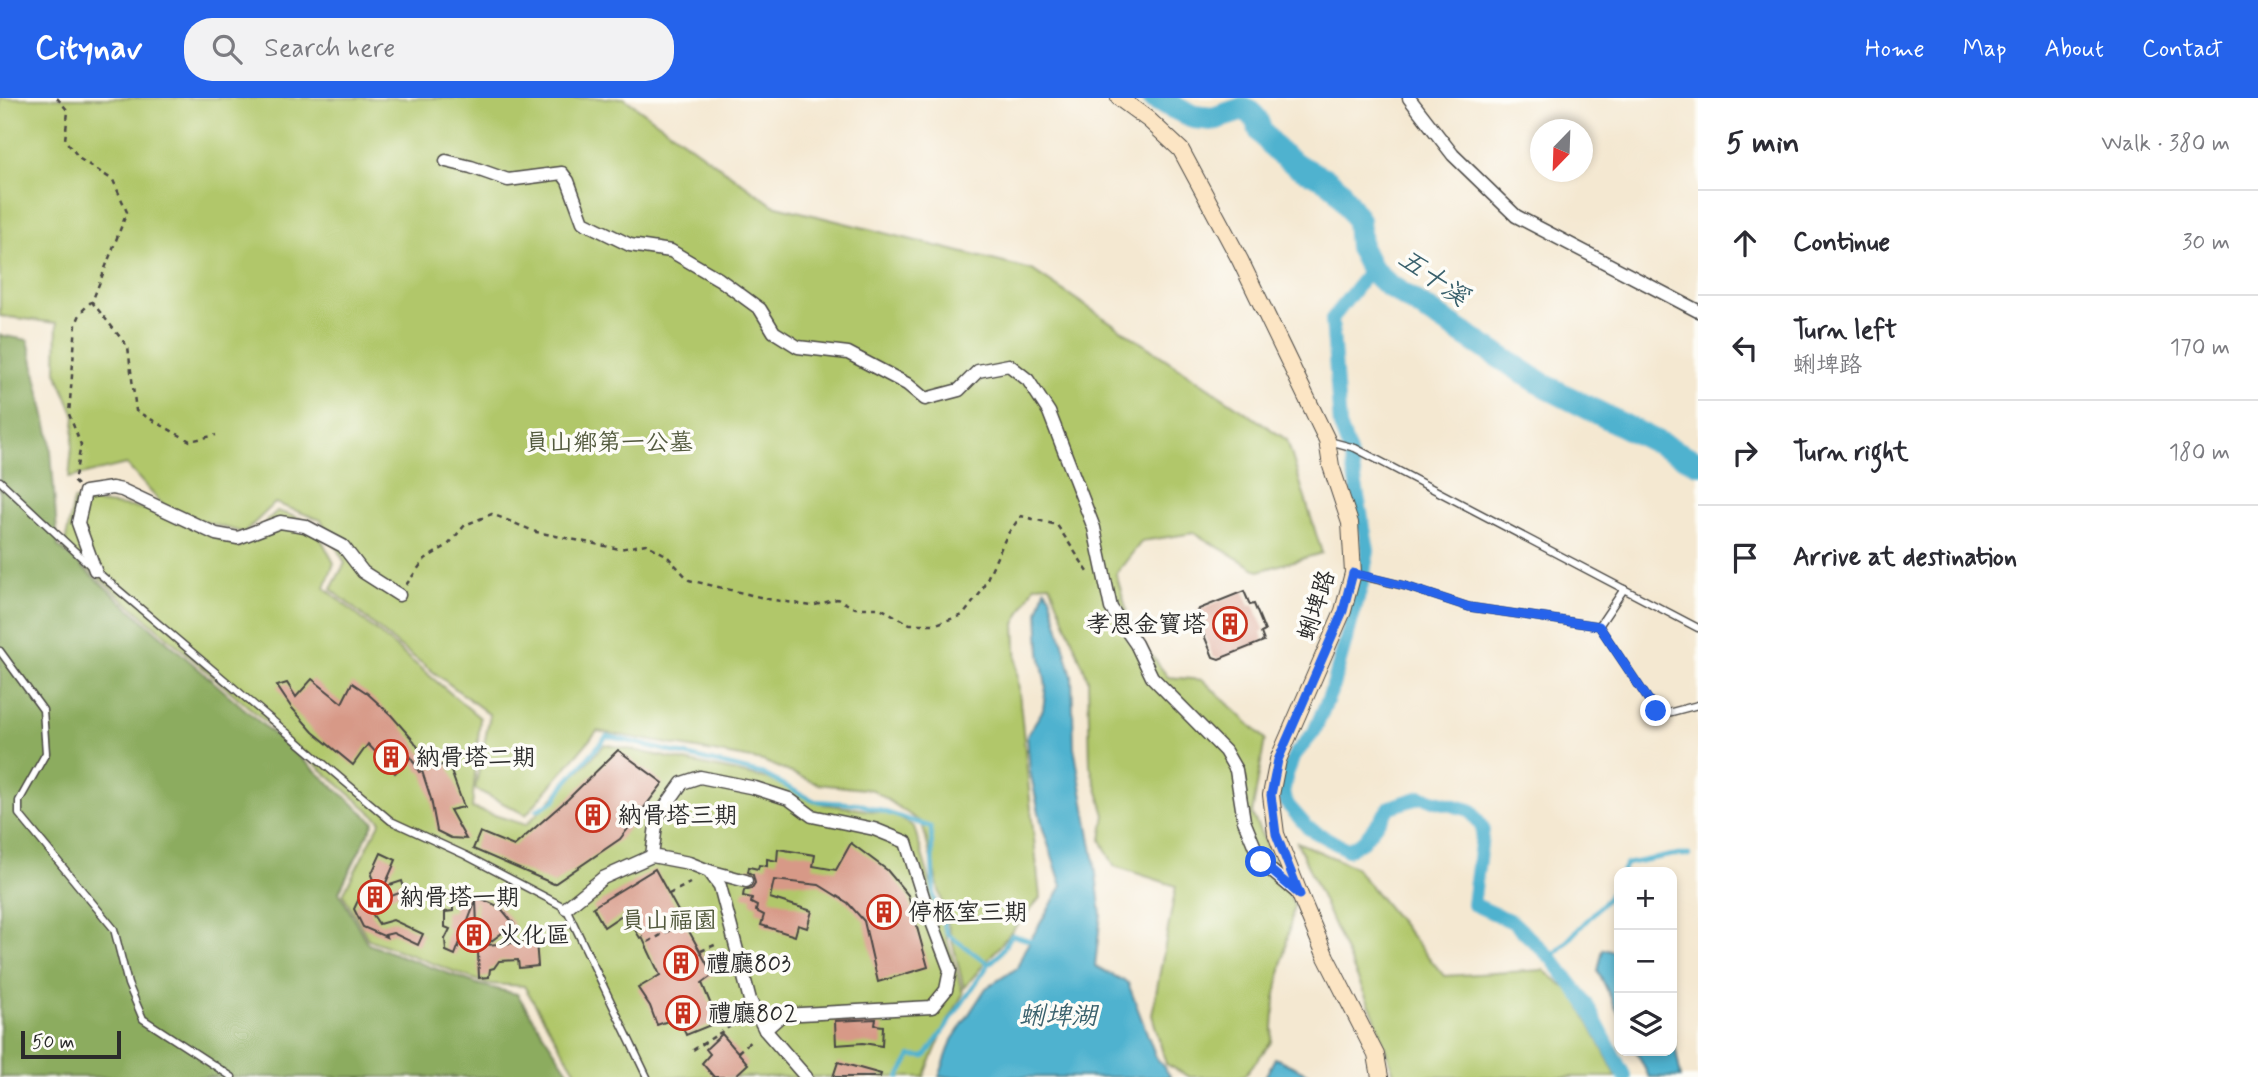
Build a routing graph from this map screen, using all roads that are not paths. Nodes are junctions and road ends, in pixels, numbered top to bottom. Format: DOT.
graph roads {
  1 [pos="1119,98"];
  2 [pos="1409,98"];
  3 [pos="446,161"];
  4 [pos="1698,311"];
  5 [pos="1326,440"];
  6 [pos="0,481"];
  7 [pos="95,570"];
  8 [pos="1353,573"];
  9 [pos="1624,589"];
  10 [pos="399,595"];
  11 [pos="1599,626"];
  12 [pos="1698,628"];
  13 [pos="0,651"];
  14 [pos="1698,705"];
  15 [pos="652,856"];
  16 [pos="709,872"];
  17 [pos="746,881"];
  18 [pos="1300,895"];
  19 [pos="566,908"];
  20 [pos="765,1030"];
  21 [pos="232,1077"];
  22 [pos="647,1077"];
  23 [pos="806,1077"];
  24 [pos="1380,1077"];
  1 -- 5 [label="street, 蜊埤路"];
  2 -- 4 [label="street"];
  3 -- 18 [label="street"];
  5 -- 8 [label="street, 蜊埤路"];
  5 -- 9 [label="lane"];
  6 -- 7 [label="lane"];
  7 -- 10 [label="street"];
  7 -- 19 [label="lane"];
  8 -- 11 [label="lane"];
  8 -- 18 [label="street, 蜊埤路"];
  9 -- 11 [label="lane"];
  9 -- 12 [label="lane"];
  11 -- 14 [label="lane"];
  13 -- 21 [label="lane"];
  15 -- 16 [label="street"];
  15 -- 19 [label="street"];
  15 -- 20 [label="street"];
  16 -- 17 [label="street"];
  16 -- 20 [label="street"];
  18 -- 24 [label="street, 蜊埤路"];
  19 -- 22 [label="lane"];
  20 -- 23 [label="street"];
}
